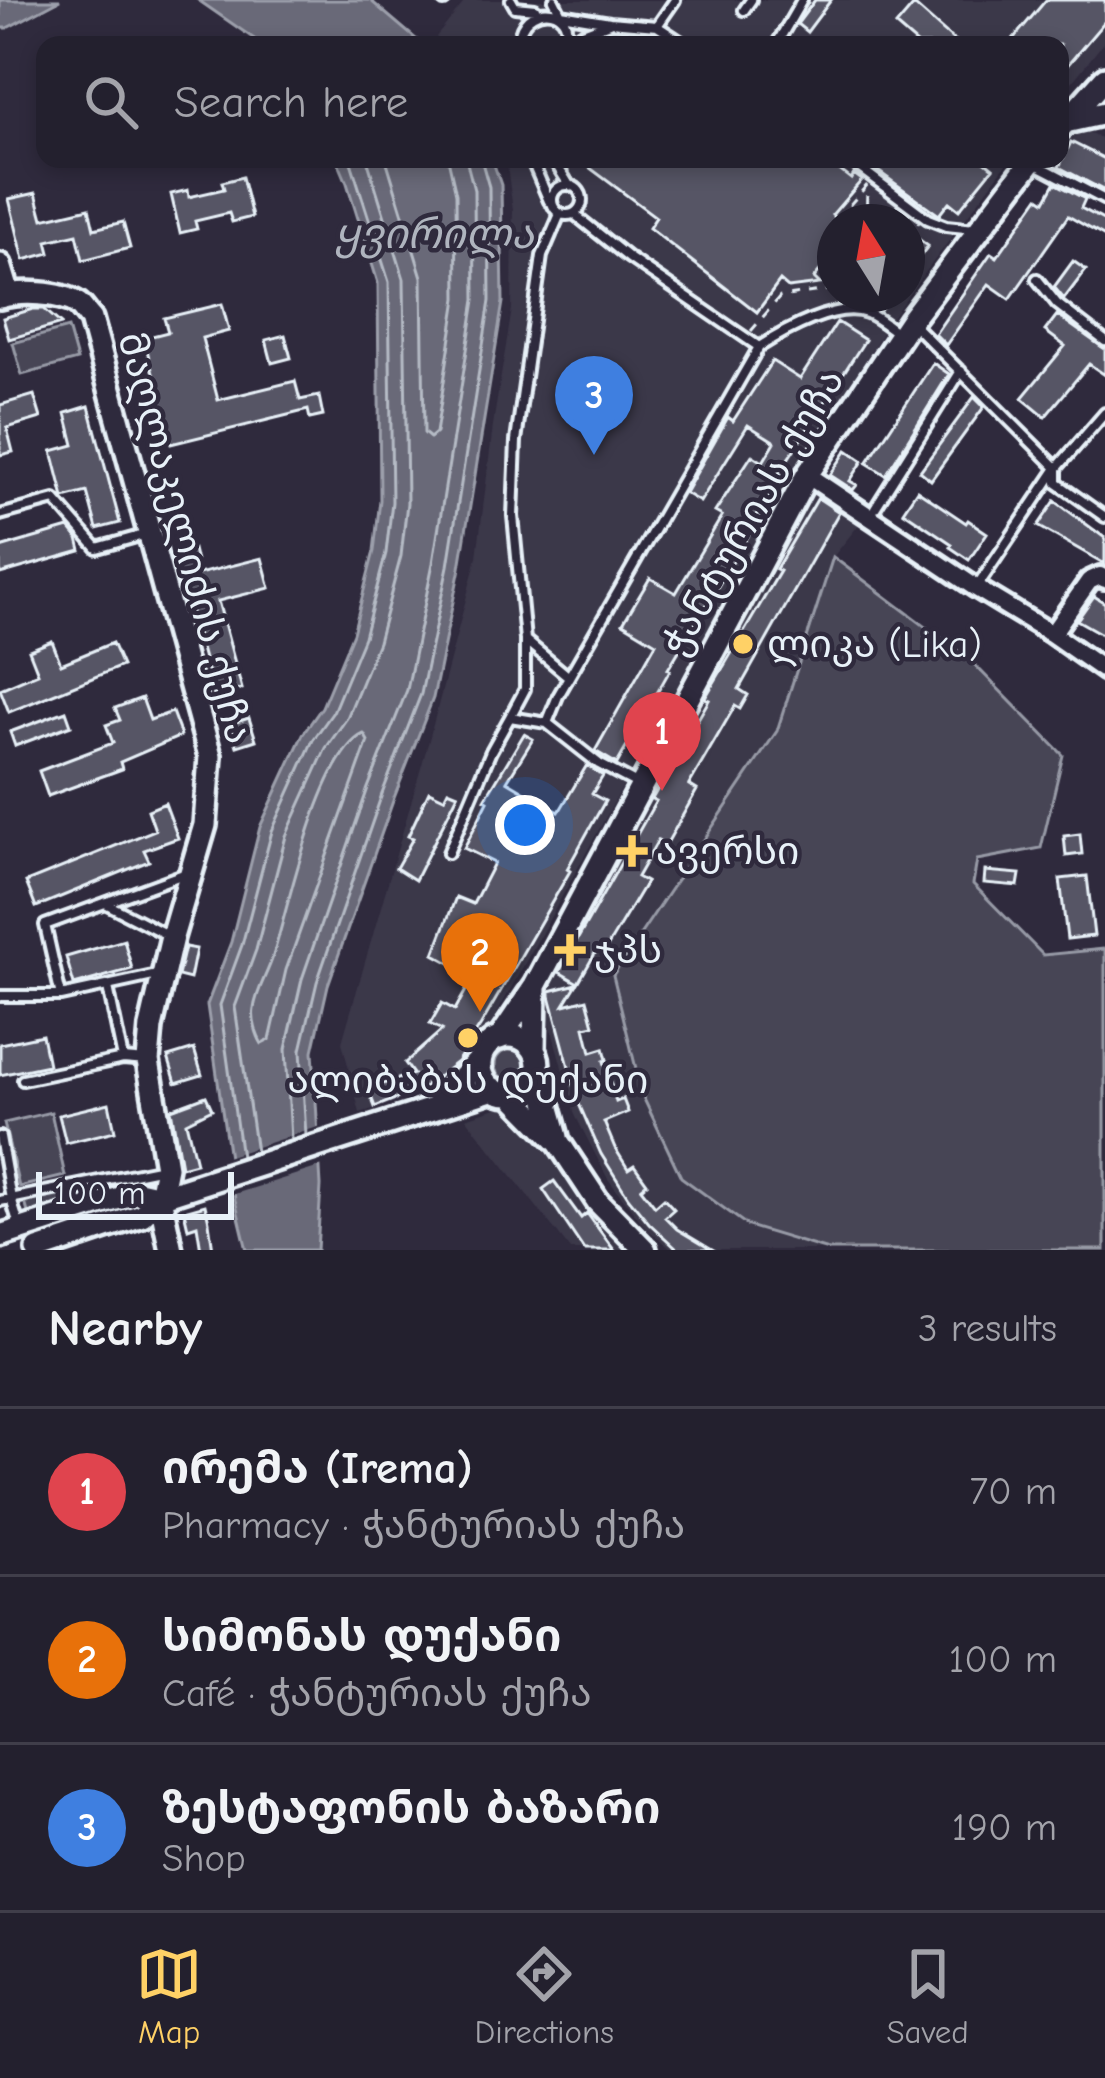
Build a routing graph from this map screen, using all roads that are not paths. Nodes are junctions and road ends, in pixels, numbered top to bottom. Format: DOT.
graph roads {
  1 [pos="511,0"];
  2 [pos="554,0"];
  3 [pos="675,0"];
  4 [pos="751,0"];
  5 [pos="802,0"];
  6 [pos="530,9"];
  7 [pos="744,10"];
  8 [pos="560,14"];
  9 [pos="610,22"];
  10 [pos="657,26"];
  11 [pos="520,34"];
  12 [pos="566,36"];
  13 [pos="578,36"];
  14 [pos="672,36"];
  15 [pos="781,36"];
  16 [pos="1105,78"];
  17 [pos="1105,113"];
  18 [pos="1069,117"];
  19 [pos="1069,123"];
  20 [pos="534,168"];
  21 [pos="559,168"];
  22 [pos="857,168"];
  23 [pos="1022,168"];
  24 [pos="1038,168"];
  25 [pos="569,185"];
  26 [pos="1105,200"];
  27 [pos="556,210"];
  28 [pos="574,214"];
  29 [pos="978,230"];
  30 [pos="0,265"];
  31 [pos="1037,279"];
  32 [pos="4,296"];
  33 [pos="905,328"];
  34 [pos="1105,341"];
  35 [pos="759,346"];
  36 [pos="961,371"];
  37 [pos="1105,413"];
  38 [pos="1058,468"];
  39 [pos="807,475"];
  40 [pos="0,515"];
  41 [pos="869,517"];
  42 [pos="1105,517"];
  43 [pos="150,533"];
  44 [pos="1105,579"];
  45 [pos="976,588"];
  46 [pos="1052,634"];
  47 [pos="525,640"];
  48 [pos="1105,671"];
  49 [pos="569,677"];
  50 [pos="510,717"];
  51 [pos="547,723"];
  52 [pos="640,786"];
  53 [pos="448,854"];
  54 [pos="192,871"];
  55 [pos="105,903"];
  56 [pos="172,937"];
  57 [pos="164,974"];
  58 [pos="536,986"];
  59 [pos="108,987"];
  60 [pos="0,996"];
  61 [pos="61,996"];
  62 [pos="500,1038"];
  63 [pos="481,1058"];
  64 [pos="536,1059"];
  65 [pos="123,1060"];
  66 [pos="148,1061"];
  67 [pos="23,1080"];
  68 [pos="503,1092"];
  69 [pos="432,1109"];
  70 [pos="0,1137"];
  71 [pos="559,1143"];
  72 [pos="166,1167"];
  73 [pos="160,1197"];
  74 [pos="11,1199"];
  75 [pos="0,1202"];
  76 [pos="18,1230"];
  77 [pos="45,1249"];
  78 [pos="171,1250"];
  79 [pos="645,1250"];
  1 -- 6 [label="lane"];
  2 -- 8 [label="lane"];
  3 -- 10 [label="lane"];
  4 -- 7 [label="lane"];
  5 -- 15 [label="lane"];
  6 -- 8 [label="lane"];
  6 -- 11 [label="lane"];
  8 -- 9 [label="lane"];
  8 -- 12 [label="lane"];
  9 -- 10 [label="lane"];
  9 -- 13 [label="lane"];
  10 -- 14 [label="lane"];
  16 -- 18 [label="street"];
  17 -- 19 [label="street"];
  20 -- 27 [label="lane"];
  21 -- 25 [label="lane"];
  22 -- 29 [label="lane"];
  23 -- 29 [label="street, ჭანტურიას ქუჩა"];
  24 -- 26 [label="lane"];
  25 -- 27 [label="lane"];
  25 -- 28 [label="lane"];
  27 -- 28 [label="lane"];
  27 -- 47 [label="lane"];
  28 -- 35 [label="lane"];
  29 -- 33 [label="street, ჭანტურიას ქუჩა"];
  30 -- 32 [label="street"];
  31 -- 34 [label="lane"];
  32 -- 43 [label="street, მაღლაკელიძის ქუჩა"];
  33 -- 35 [label="lane"];
  33 -- 36 [label="lane"];
  33 -- 39 [label="street, ჭანტურიას ქუჩა"];
  35 -- 49 [label="lane"];
  36 -- 38 [label="lane"];
  36 -- 41 [label="lane"];
  37 -- 38 [label="lane"];
  38 -- 42 [label="lane"];
  38 -- 45 [label="lane"];
  39 -- 41 [label="street"];
  39 -- 52 [label="street, ჭანტურიას ქუჩა"];
  40 -- 43 [label="lane"];
  41 -- 45 [label="street"];
  43 -- 54 [label="street, მაღლაკელიძის ქუჩა"];
  44 -- 46 [label="street"];
  45 -- 46 [label="street"];
  46 -- 48 [label="street"];
  47 -- 49 [label="lane"];
  47 -- 50 [label="lane"];
  49 -- 51 [label="lane"];
  50 -- 51 [label="lane"];
  50 -- 53 [label="lane"];
  51 -- 52 [label="lane"];
  52 -- 58 [label="street, ჭანტურიას ქუჩა"];
  54 -- 55 [label="lane"];
  54 -- 56 [label="street, მაღლაკელიძის ქუჩა"];
  55 -- 56 [label="lane"];
  55 -- 61 [label="lane"];
  56 -- 57 [label="street, მაღლაკელიძის ქუჩა"];
  57 -- 59 [label="lane"];
  57 -- 66 [label="street, მაღლაკელიძის ქუჩა"];
  58 -- 62 [label="street, ჭანტურიას ქუჩა"];
  58 -- 64 [label="street, ჭანტურიას ქუჩა"];
  59 -- 61 [label="lane"];
  59 -- 65 [label="lane"];
  60 -- 61 [label="lane"];
  62 -- 63 [label="street"];
  62 -- 64 [label="street"];
  63 -- 68 [label="street"];
  63 -- 69 [label="street"];
  64 -- 68 [label="street"];
  64 -- 71 [label="street, ჭანტურიას ქუჩა"];
  65 -- 66 [label="lane"];
  65 -- 67 [label="lane"];
  66 -- 72 [label="street, მაღლაკელიძის ქუჩა"];
  68 -- 69 [label="street"];
  68 -- 71 [label="street"];
  69 -- 73 [label="street"];
  70 -- 74 [label="lane"];
  71 -- 79 [label="street"];
  72 -- 73 [label="street, მაღლაკელიძის ქუჩა"];
  72 -- 74 [label="lane"];
  73 -- 76 [label="street"];
  73 -- 77 [label="street"];
  73 -- 78 [label="street"];
  74 -- 75 [label="lane"];
  74 -- 76 [label="lane"];
  76 -- 77 [label="lane"];
}
